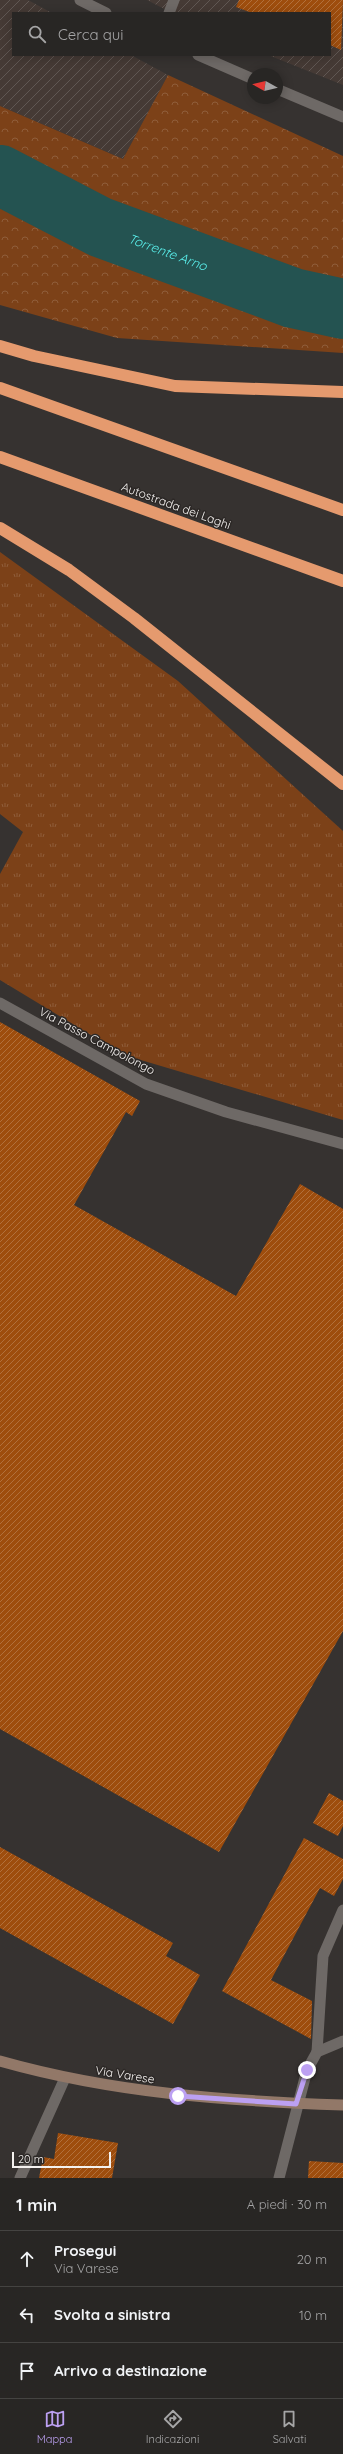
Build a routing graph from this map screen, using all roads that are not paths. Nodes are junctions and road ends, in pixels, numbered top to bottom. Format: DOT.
graph roads {
  1 [pos="80,0"];
  2 [pos="174,0"];
  3 [pos="104,12"];
  4 [pos="169,12"];
  5 [pos="200,56"];
  6 [pos="247,76"];
  7 [pos="283,92"];
  8 [pos="343,117"];
  9 [pos="0,346"];
  10 [pos="0,388"];
  11 [pos="343,392"];
  12 [pos="0,457"];
  13 [pos="343,510"];
  14 [pos="0,528"];
  15 [pos="343,580"];
  16 [pos="343,784"];
  17 [pos="1,1004"];
  18 [pos="343,1144"];
  19 [pos="343,1910"];
  20 [pos="343,2041"];
  21 [pos="317,2052"];
  22 [pos="0,2061"];
  23 [pos="65,2078"];
  24 [pos="296,2104"];
  25 [pos="343,2105"];
  26 [pos="20,2178"];
  27 [pos="279,2178"];
  1 -- 3 [label="street"];
  2 -- 4 [label="street"];
  5 -- 6 [label="street"];
  7 -- 8 [label="street"];
  9 -- 11 [label="highway"];
  10 -- 13 [label="highway"];
  12 -- 15 [label="highway, Autostrada dei Laghi"];
  14 -- 16 [label="highway"];
  17 -- 18 [label="street, Via Passo Campolongo"];
  19 -- 21 [label="street"];
  20 -- 21 [label="street"];
  21 -- 24 [label="street"];
  22 -- 23 [label="main road, Via Varese"];
  23 -- 24 [label="main road, Via Varese"];
  23 -- 26 [label="street"];
  24 -- 25 [label="main road, Via Varese"];
  24 -- 27 [label="street"];
}
